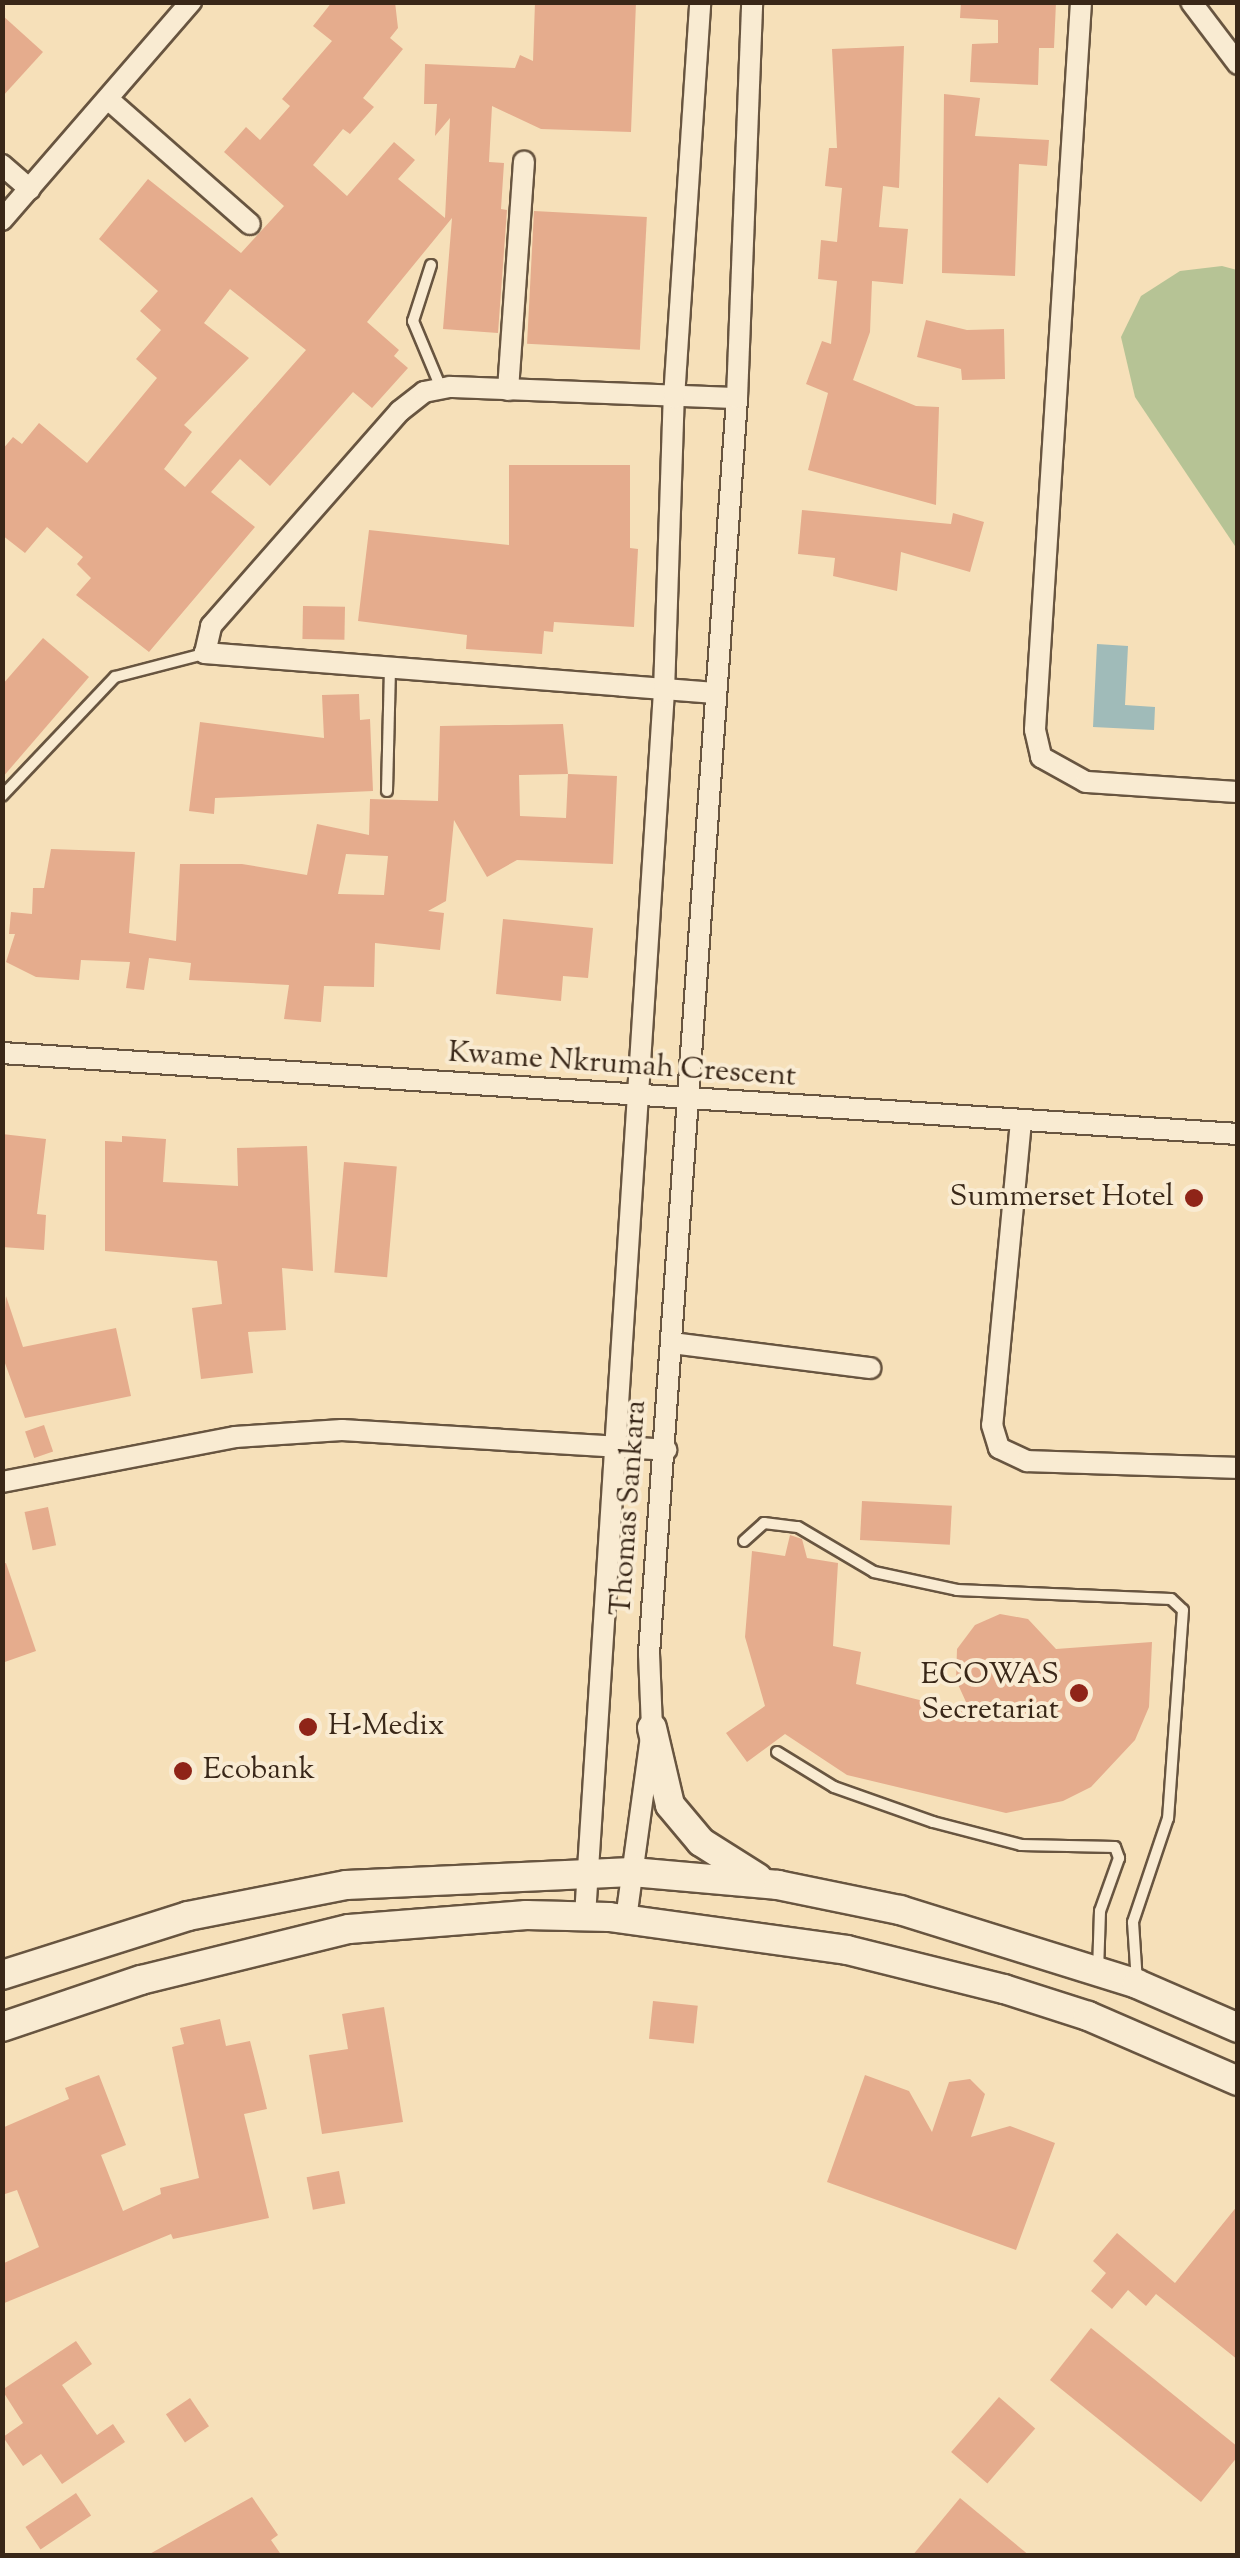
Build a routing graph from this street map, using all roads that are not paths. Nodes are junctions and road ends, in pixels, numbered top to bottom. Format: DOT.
graph roads {
  1 [pos="191,2"];
  2 [pos="700,2"];
  3 [pos="752,2"];
  4 [pos="1081,2"];
  5 [pos="1191,2"];
  6 [pos="1238,64"];
  7 [pos="108,98"];
  8 [pos="524,162"];
  9 [pos="2,165"];
  10 [pos="30,189"];
  11 [pos="2,220"];
  12 [pos="250,224"];
  13 [pos="431,265"];
  14 [pos="442,389"];
  15 [pos="508,390"];
  16 [pos="674,398"];
  17 [pos="736,398"];
  18 [pos="205,653"];
  19 [pos="390,669"];
  20 [pos="664,692"];
  21 [pos="715,693"];
  22 [pos="387,791"];
  23 [pos="1238,792"];
  24 [pos="2,796"];
  25 [pos="2,1053"];
  26 [pos="634,1097"];
  27 [pos="684,1100"];
  28 [pos="1020,1121"];
  29 [pos="1238,1134"];
  30 [pos="672,1343"];
  31 [pos="870,1368"];
  32 [pos="618,1446"];
  33 [pos="666,1450"];
  34 [pos="1238,1468"];
  35 [pos="2,1482"];
  36 [pos="744,1542"];
  37 [pos="652,1728"];
  38 [pos="778,1752"];
  39 [pos="588,1870"];
  40 [pos="632,1872"];
  41 [pos="778,1886"];
  42 [pos="586,1916"];
  43 [pos="626,1920"];
  44 [pos="1098,1971"];
  45 [pos="2,1975"];
  46 [pos="1137,1984"];
  47 [pos="2,2027"];
  48 [pos="1238,2028"];
  49 [pos="1238,2081"];
  1 -- 7 [label="street"];
  2 -- 16 [label="street"];
  3 -- 17 [label="street, Thomas Sankara"];
  4 -- 23 [label="street"];
  5 -- 6 [label="street"];
  7 -- 10 [label="street"];
  7 -- 12 [label="street"];
  8 -- 15 [label="street"];
  9 -- 10 [label="street"];
  10 -- 11 [label="street"];
  13 -- 14 [label="lane"];
  14 -- 15 [label="street"];
  14 -- 18 [label="street"];
  15 -- 16 [label="street"];
  16 -- 17 [label="street"];
  16 -- 20 [label="street"];
  17 -- 21 [label="street, Thomas Sankara"];
  18 -- 19 [label="street"];
  18 -- 24 [label="lane"];
  19 -- 20 [label="street"];
  19 -- 22 [label="lane"];
  20 -- 21 [label="street"];
  20 -- 26 [label="street"];
  21 -- 27 [label="street, Thomas Sankara"];
  25 -- 26 [label="street, Kwame Nkrumah Crescent"];
  26 -- 27 [label="street, Kwame Nkrumah Crescent"];
  26 -- 32 [label="street"];
  27 -- 28 [label="street, Kwame Nkrumah Crescent"];
  27 -- 30 [label="street, Thomas Sankara"];
  28 -- 29 [label="street, Kwame Nkrumah Crescent"];
  28 -- 34 [label="street"];
  30 -- 31 [label="street"];
  30 -- 33 [label="street, Thomas Sankara"];
  32 -- 33 [label="street"];
  32 -- 35 [label="street"];
  32 -- 39 [label="street"];
  33 -- 37 [label="street, Thomas Sankara"];
  36 -- 46 [label="lane"];
  37 -- 40 [label="street, Thomas Sankara"];
  37 -- 41 [label="main road"];
  38 -- 44 [label="lane"];
  39 -- 40 [label="main road"];
  39 -- 42 [label="street"];
  39 -- 45 [label="main road"];
  40 -- 41 [label="main road"];
  40 -- 43 [label="street, Thomas Sankara"];
  41 -- 44 [label="main road"];
  42 -- 43 [label="main road"];
  42 -- 47 [label="main road"];
  43 -- 49 [label="main road"];
  44 -- 46 [label="main road"];
  46 -- 48 [label="main road"];
}
